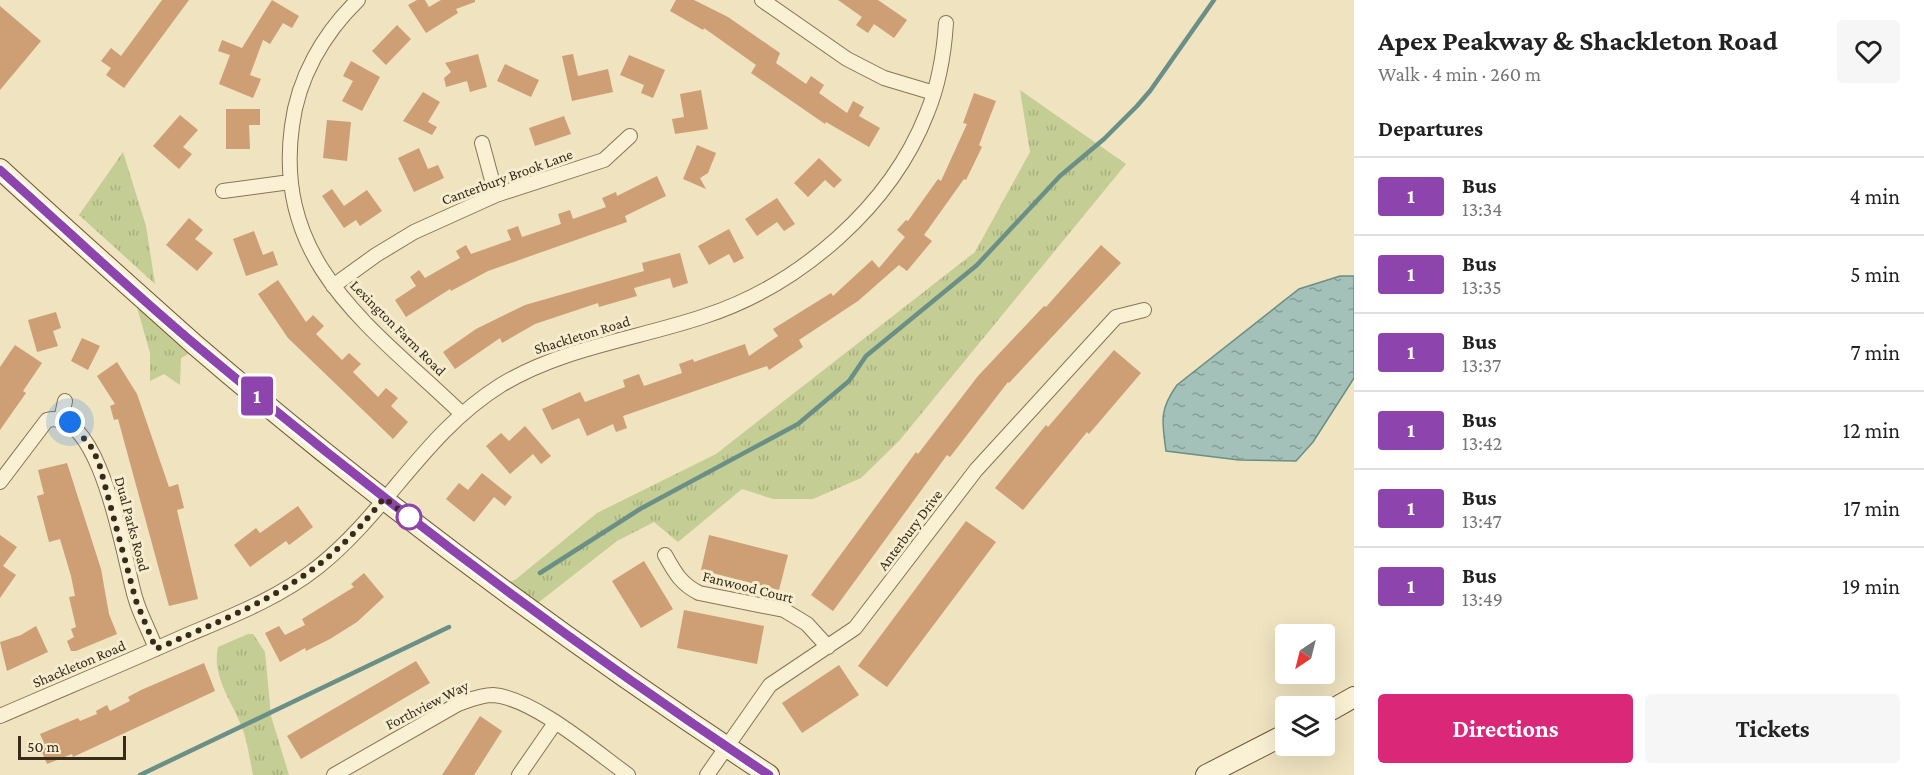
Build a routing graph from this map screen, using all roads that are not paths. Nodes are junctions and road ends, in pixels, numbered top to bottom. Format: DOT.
graph roads {
  1 [pos="358,0"];
  2 [pos="762,0"];
  3 [pos="946,23"];
  4 [pos="934,93"];
  5 [pos="630,136"];
  6 [pos="482,143"];
  7 [pos="0,169"];
  8 [pos="290,182"];
  9 [pos="223,191"];
  10 [pos="496,195"];
  11 [pos="333,286"];
  12 [pos="1144,310"];
  13 [pos="65,401"];
  14 [pos="461,413"];
  15 [pos="61,420"];
  16 [pos="0,482"];
  17 [pos="384,498"];
  18 [pos="665,555"];
  19 [pos="828,647"];
  20 [pos="156,649"];
  21 [pos="1354,697"];
  22 [pos="1335,708"];
  23 [pos="0,716"];
  24 [pos="555,723"];
  25 [pos="1275,740"];
  26 [pos="727,747"];
  27 [pos="354,770"];
  28 [pos="334,775"];
  29 [pos="519,775"];
  30 [pos="628,775"];
  31 [pos="707,775"];
  32 [pos="769,775"];
  33 [pos="1206,775"];
  1 -- 8 [label="street, Lexington Farm Road"];
  2 -- 4 [label="street"];
  3 -- 4 [label="street, Shackleton Road"];
  4 -- 14 [label="street, Shackleton Road"];
  5 -- 10 [label="street, Canterbury Brook Lane"];
  6 -- 10 [label="street"];
  7 -- 17 [label="main road"];
  8 -- 9 [label="street"];
  8 -- 11 [label="street, Lexington Farm Road"];
  10 -- 11 [label="street, Canterbury Brook Lane"];
  11 -- 14 [label="street, Lexington Farm Road"];
  12 -- 19 [label="street, Anterbury Drive"];
  13 -- 15 [label="street"];
  14 -- 17 [label="street, Shackleton Road"];
  15 -- 16 [label="street"];
  15 -- 20 [label="street, Dual Parks Road"];
  17 -- 20 [label="street, Shackleton Road"];
  17 -- 26 [label="main road"];
  18 -- 19 [label="street, Fanwood Court"];
  19 -- 26 [label="street, Anterbury Drive"];
  20 -- 23 [label="street, Shackleton Road"];
  21 -- 22 [label="main road"];
  24 -- 27 [label="street, Forthview Way"];
  24 -- 29 [label="street"];
  24 -- 30 [label="street, Forthview Way"];
  25 -- 33 [label="main road"];
  26 -- 31 [label="street, Anterbury Drive"];
  26 -- 32 [label="main road"];
  27 -- 28 [label="street, Forthview Way"];
}
